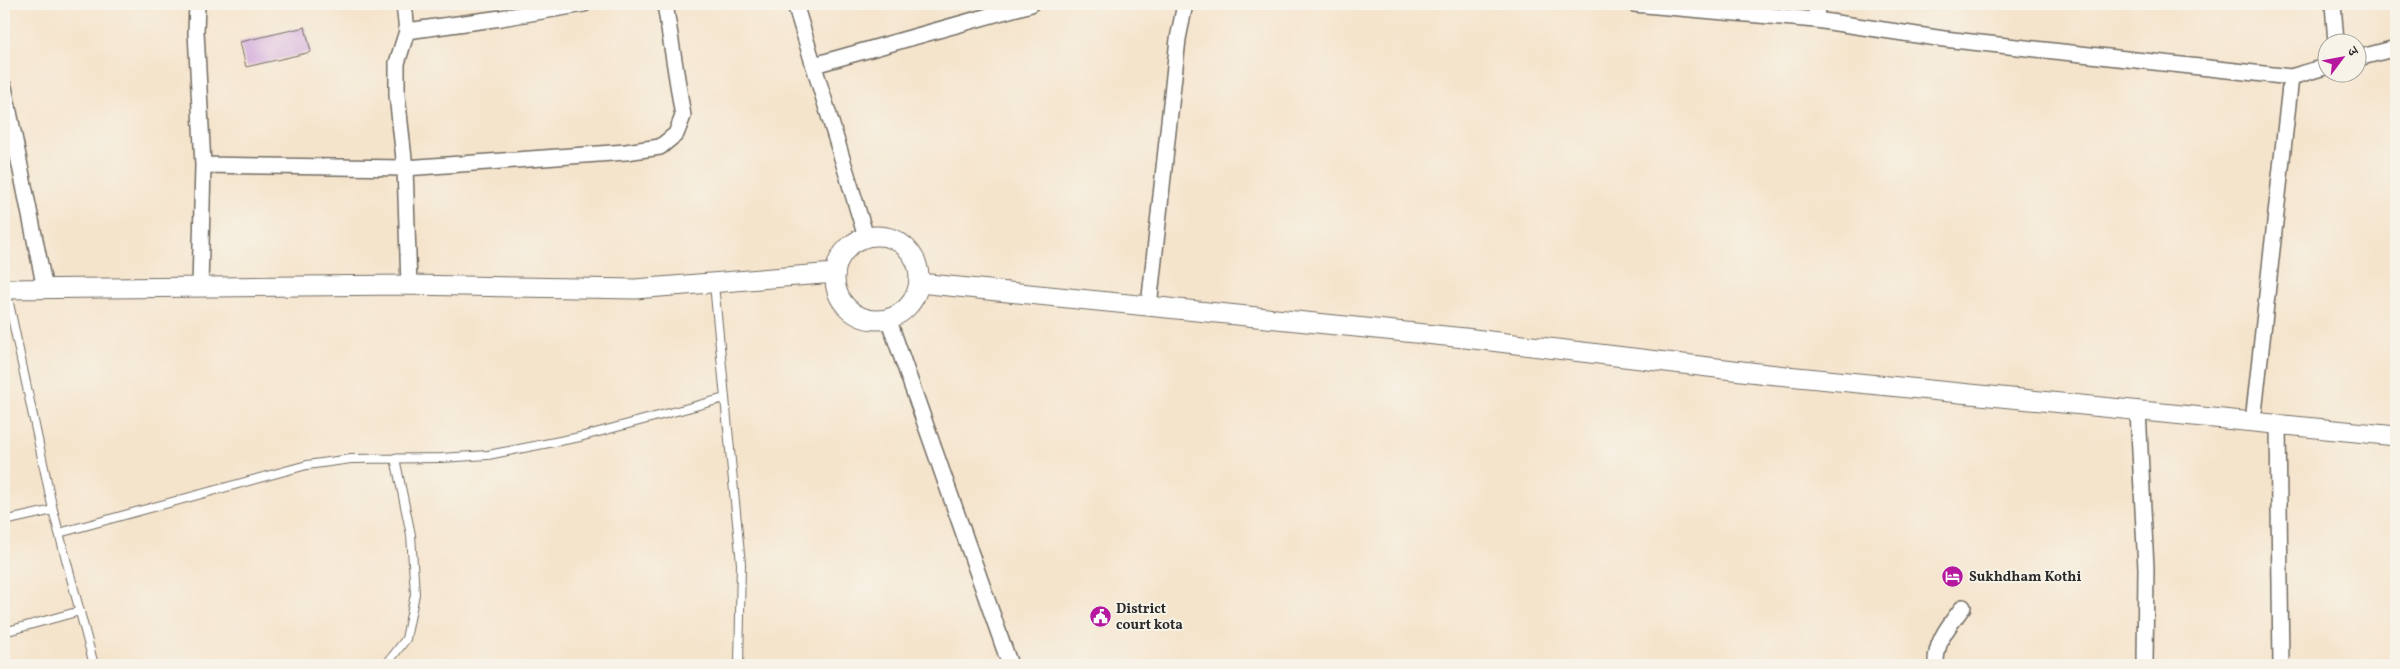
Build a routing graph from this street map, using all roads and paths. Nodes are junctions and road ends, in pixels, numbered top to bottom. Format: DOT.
graph roads {
  1 [pos="196,4"];
  2 [pos="404,4"];
  3 [pos="584,4"];
  4 [pos="664,4"];
  5 [pos="795,4"];
  6 [pos="1031,4"];
  7 [pos="1185,4"];
  8 [pos="1634,4"];
  9 [pos="1817,4"];
  10 [pos="2333,4"];
  11 [pos="1694,7"];
  12 [pos="1816,20"];
  13 [pos="407,31"];
  14 [pos="2335,32"];
  15 [pos="2396,48"];
  16 [pos="2368,55"];
  17 [pos="814,65"];
  18 [pos="2318,69"];
  19 [pos="2291,76"];
  20 [pos="4,94"];
  21 [pos="203,165"];
  22 [pos="405,168"];
  23 [pos="866,237"];
  24 [pos="835,272"];
  25 [pos="919,283"];
  26 [pos="714,284"];
  27 [pos="409,286"];
  28 [pos="200,287"];
  29 [pos="5,289"];
  30 [pos="45,289"];
  31 [pos="1149,306"];
  32 [pos="888,318"];
  33 [pos="725,398"];
  34 [pos="2138,411"];
  35 [pos="2253,422"];
  36 [pos="2278,424"];
  37 [pos="2396,436"];
  38 [pos="395,458"];
  39 [pos="53,510"];
  40 [pos="4,521"];
  41 [pos="59,534"];
  42 [pos="1962,608"];
  43 [pos="80,611"];
  44 [pos="4,632"];
  45 [pos="94,665"];
  46 [pos="386,665"];
  47 [pos="739,665"];
  48 [pos="1010,665"];
  49 [pos="1936,665"];
  50 [pos="2145,665"];
  51 [pos="2281,665"];
  1 -- 21 [label="street"];
  2 -- 13 [label="street"];
  3 -- 13 [label="street"];
  4 -- 22 [label="street"];
  5 -- 17 [label="street"];
  6 -- 17 [label="street"];
  7 -- 31 [label="street"];
  8 -- 11 [label="street"];
  9 -- 12 [label="street"];
  10 -- 14 [label="street"];
  11 -- 12 [label="street"];
  12 -- 19 [label="street"];
  13 -- 22 [label="street"];
  15 -- 16 [label="street"];
  17 -- 23 [label="street"];
  18 -- 19 [label="street"];
  19 -- 35 [label="street"];
  20 -- 30 [label="street"];
  21 -- 22 [label="street"];
  21 -- 28 [label="street"];
  22 -- 27 [label="street"];
  23 -- 24 [label="street"];
  23 -- 25 [label="street"];
  24 -- 26 [label="street"];
  24 -- 32 [label="street"];
  25 -- 31 [label="street"];
  25 -- 32 [label="street"];
  26 -- 27 [label="street"];
  26 -- 33 [label="lane"];
  27 -- 28 [label="street"];
  28 -- 30 [label="street"];
  29 -- 30 [label="street"];
  29 -- 39 [label="lane"];
  31 -- 34 [label="street"];
  32 -- 48 [label="street"];
  33 -- 38 [label="lane"];
  33 -- 47 [label="lane"];
  34 -- 35 [label="street"];
  34 -- 50 [label="street"];
  35 -- 36 [label="street"];
  36 -- 37 [label="street"];
  36 -- 51 [label="street"];
  38 -- 41 [label="lane"];
  38 -- 46 [label="lane"];
  39 -- 40 [label="lane"];
  39 -- 41 [label="lane"];
  41 -- 43 [label="lane"];
  42 -- 49 [label="street"];
  43 -- 44 [label="lane"];
  43 -- 45 [label="lane"];
}
